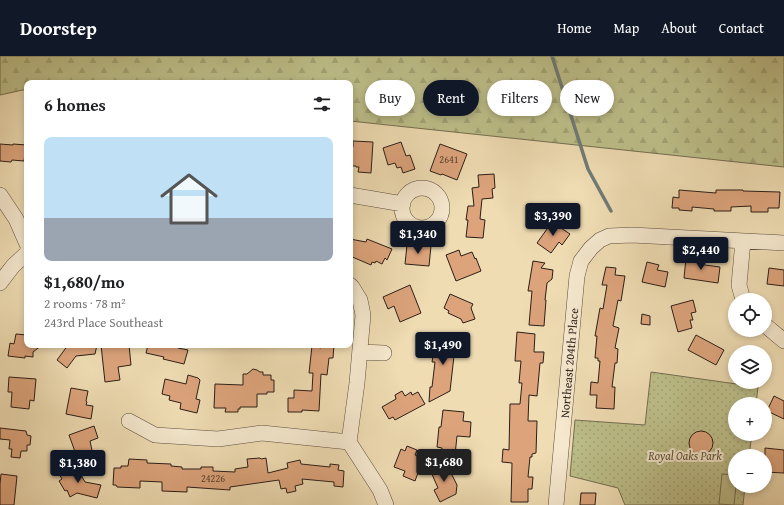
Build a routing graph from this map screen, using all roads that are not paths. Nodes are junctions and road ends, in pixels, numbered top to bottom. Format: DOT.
graph roads {
  1 [pos="0,195"];
  2 [pos="353,196"];
  3 [pos="403,204"];
  4 [pos="24,237"];
  5 [pos="743,241"];
  6 [pos="784,242"];
  7 [pos="24,256"];
  8 [pos="0,283"];
  9 [pos="353,289"];
  10 [pos="741,293"];
  11 [pos="772,330"];
  12 [pos="784,341"];
  13 [pos="360,352"];
  14 [pos="384,353"];
  15 [pos="129,421"];
  16 [pos="349,442"];
  17 [pos="386,505"];
  18 [pos="556,505"];
  1 -- 4 [label="street"];
  2 -- 3 [label="street"];
  5 -- 6 [label="street"];
  5 -- 10 [label="street"];
  5 -- 18 [label="street, Northeast 204th Place"];
  7 -- 8 [label="street"];
  9 -- 13 [label="street"];
  11 -- 12 [label="street"];
  13 -- 14 [label="street"];
  13 -- 16 [label="street"];
  15 -- 16 [label="street"];
  16 -- 17 [label="street"];
}
